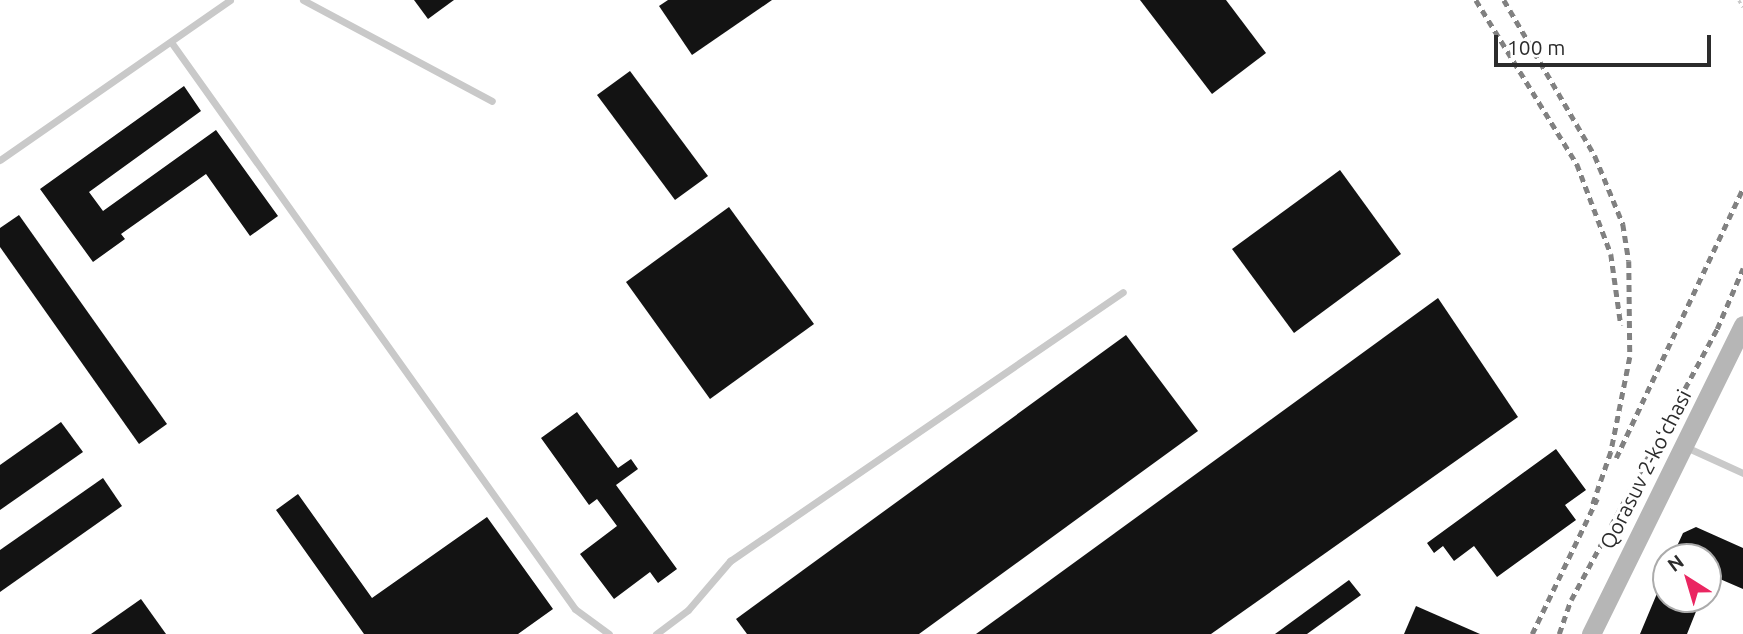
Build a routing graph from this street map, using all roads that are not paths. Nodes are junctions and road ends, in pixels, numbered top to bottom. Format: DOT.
graph roads {
  1 [pos="230,0"];
  2 [pos="303,0"];
  3 [pos="171,42"];
  4 [pos="492,101"];
  5 [pos="0,160"];
  6 [pos="1123,292"];
  7 [pos="1743,326"];
  8 [pos="1682,445"];
  9 [pos="1743,473"];
  10 [pos="609,634"];
  11 [pos="656,634"];
  12 [pos="1591,634"];
  1 -- 3 [label="lane"];
  2 -- 4 [label="lane"];
  3 -- 5 [label="lane"];
  3 -- 10 [label="lane"];
  6 -- 11 [label="lane"];
  7 -- 8 [label="street, Qorasuv 2-koʻchasi"];
  8 -- 9 [label="lane"];
  8 -- 12 [label="street, Qorasuv 2-koʻchasi"];
}
